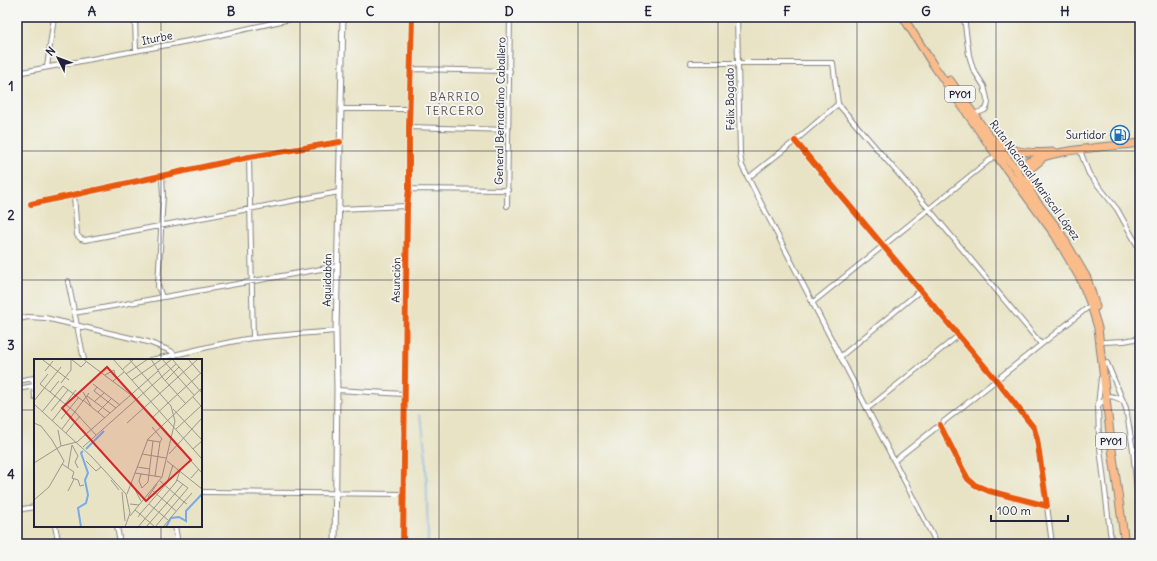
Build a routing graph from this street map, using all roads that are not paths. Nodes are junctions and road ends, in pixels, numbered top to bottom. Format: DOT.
graph roads {
  1 [pos="54,17"];
  2 [pos="135,17"];
  3 [pos="299,17"];
  4 [pos="343,17"];
  5 [pos="412,17"];
  6 [pos="510,17"];
  7 [pos="737,17"];
  8 [pos="903,17"];
  9 [pos="964,17"];
  10 [pos="136,51"];
  11 [pos="928,55"];
  12 [pos="690,63"];
  13 [pos="738,63"];
  14 [pos="47,67"];
  15 [pos="411,69"];
  16 [pos="510,71"];
  17 [pos="17,73"];
  18 [pos="838,104"];
  19 [pos="341,109"];
  20 [pos="410,109"];
  21 [pos="974,114"];
  22 [pos="409,128"];
  23 [pos="508,130"];
  24 [pos="989,136"];
  25 [pos="795,141"];
  26 [pos="340,142"];
  27 [pos="1140,143"];
  28 [pos="992,148"];
  29 [pos="1080,150"];
  30 [pos="1068,151"];
  31 [pos="996,155"];
  32 [pos="1046,156"];
  33 [pos="249,158"];
  34 [pos="1015,168"];
  35 [pos="162,176"];
  36 [pos="748,178"];
  37 [pos="1020,187"];
  38 [pos="409,189"];
  39 [pos="508,190"];
  40 [pos="339,192"];
  41 [pos="74,195"];
  42 [pos="1035,199"];
  43 [pos="31,204"];
  44 [pos="407,206"];
  45 [pos="507,206"];
  46 [pos="339,208"];
  47 [pos="250,209"];
  48 [pos="929,209"];
  49 [pos="161,226"];
  50 [pos="883,246"];
  51 [pos="1140,250"];
  52 [pos="338,266"];
  53 [pos="68,281"];
  54 [pos="252,281"];
  55 [pos="920,290"];
  56 [pos="162,297"];
  57 [pos="812,303"];
  58 [pos="1091,305"];
  59 [pos="74,313"];
  60 [pos="19,319"];
  61 [pos="77,326"];
  62 [pos="336,331"];
  63 [pos="959,335"];
  64 [pos="253,338"];
  65 [pos="1140,338"];
  66 [pos="1104,342"];
  67 [pos="1041,344"];
  68 [pos="174,356"];
  69 [pos="840,356"];
  70 [pos="84,359"];
  71 [pos="156,359"];
  72 [pos="1105,364"];
  73 [pos="34,378"];
  74 [pos="996,380"];
  75 [pos="17,381"];
  76 [pos="34,386"];
  77 [pos="17,389"];
  78 [pos="337,390"];
  79 [pos="404,394"];
  80 [pos="1108,396"];
  81 [pos="1123,401"];
  82 [pos="1098,405"];
  83 [pos="867,409"];
  84 [pos="940,425"];
  85 [pos="1140,449"];
  86 [pos="1133,450"];
  87 [pos="894,461"];
  88 [pos="202,492"];
  89 [pos="335,493"];
  90 [pos="404,494"];
  91 [pos="1046,506"];
  92 [pos="34,507"];
  93 [pos="17,510"];
  94 [pos="1140,521"];
  95 [pos="55,527"];
  96 [pos="117,527"];
  97 [pos="175,527"];
  98 [pos="59,544"];
  99 [pos="120,544"];
  100 [pos="178,544"];
  101 [pos="335,544"];
  102 [pos="403,544"];
  103 [pos="937,544"];
  104 [pos="1052,544"];
  105 [pos="1112,544"];
  106 [pos="1125,544"];
  107 [pos="1129,544"];
  1 -- 14 [label="street"];
  2 -- 10 [label="street"];
  3 -- 10 [label="street, Iturbe"];
  4 -- 19 [label="street, Aquidabán"];
  5 -- 15 [label="street, Asunción"];
  6 -- 16 [label="street, General Bernardino Caballero"];
  7 -- 13 [label="street, Félix Bogado"];
  8 -- 11 [label="highway, Ruta Nacional Mariscal López / PY01"];
  9 -- 21 [label="street"];
  10 -- 14 [label="street, Iturbe"];
  11 -- 21 [label="highway, Ruta Nacional Mariscal López / PY01"];
  11 -- 28 [label="highway, Ruta Nacional Mariscal López / PY01"];
  12 -- 13 [label="street"];
  13 -- 18 [label="street"];
  13 -- 36 [label="street, Félix Bogado"];
  14 -- 17 [label="street, Iturbe"];
  15 -- 16 [label="street"];
  15 -- 20 [label="street, Asunción"];
  16 -- 23 [label="street, General Bernardino Caballero"];
  18 -- 25 [label="street"];
  18 -- 48 [label="street"];
  19 -- 20 [label="street"];
  19 -- 26 [label="street, Aquidabán"];
  20 -- 22 [label="street, Asunción"];
  21 -- 24 [label="highway, Ruta Nacional Mariscal López / PY01"];
  22 -- 23 [label="street"];
  22 -- 38 [label="street, Asunción"];
  23 -- 39 [label="street, General Bernardino Caballero"];
  24 -- 30 [label="highway"];
  24 -- 34 [label="highway, Ruta Nacional Mariscal López / PY01"];
  25 -- 36 [label="street"];
  25 -- 50 [label="street"];
  26 -- 33 [label="street"];
  26 -- 40 [label="street, Aquidabán"];
  27 -- 29 [label="highway"];
  28 -- 31 [label="highway, Ruta Nacional Mariscal López / PY01"];
  28 -- 34 [label="highway"];
  29 -- 30 [label="highway"];
  29 -- 51 [label="street"];
  30 -- 32 [label="highway"];
  31 -- 37 [label="highway, Ruta Nacional Mariscal López / PY01"];
  31 -- 48 [label="street"];
  32 -- 34 [label="highway"];
  32 -- 42 [label="highway"];
  33 -- 35 [label="street"];
  33 -- 47 [label="street"];
  34 -- 37 [label="highway"];
  34 -- 42 [label="highway, Ruta Nacional Mariscal López / PY01"];
  35 -- 41 [label="street"];
  35 -- 49 [label="street"];
  36 -- 57 [label="street, Félix Bogado"];
  37 -- 58 [label="highway, Ruta Nacional Mariscal López / PY01"];
  38 -- 39 [label="street"];
  38 -- 44 [label="street, Asunción"];
  39 -- 45 [label="street, General Bernardino Caballero"];
  40 -- 46 [label="street, Aquidabán"];
  40 -- 47 [label="street"];
  41 -- 43 [label="street"];
  41 -- 49 [label="street"];
  42 -- 66 [label="highway, Ruta Nacional Mariscal López / PY01"];
  44 -- 46 [label="street"];
  44 -- 79 [label="street, Asunción"];
  46 -- 52 [label="street, Aquidabán"];
  47 -- 49 [label="street"];
  47 -- 54 [label="street"];
  48 -- 50 [label="street"];
  48 -- 67 [label="street"];
  49 -- 56 [label="street"];
  50 -- 55 [label="street"];
  50 -- 57 [label="street"];
  52 -- 54 [label="street"];
  52 -- 62 [label="street, Aquidabán"];
  53 -- 59 [label="street"];
  54 -- 56 [label="street"];
  54 -- 64 [label="street"];
  55 -- 63 [label="street"];
  55 -- 69 [label="street"];
  56 -- 59 [label="street"];
  57 -- 69 [label="street, Félix Bogado"];
  58 -- 67 [label="street"];
  58 -- 72 [label="highway, Ruta Nacional Mariscal López / PY01"];
  59 -- 61 [label="street"];
  60 -- 61 [label="street"];
  61 -- 68 [label="street"];
  61 -- 70 [label="street"];
  62 -- 64 [label="street"];
  62 -- 78 [label="street, Aquidabán"];
  63 -- 74 [label="street"];
  63 -- 83 [label="street"];
  64 -- 68 [label="street"];
  65 -- 66 [label="street"];
  66 -- 72 [label="highway, Ruta Nacional Mariscal López / PY01"];
  67 -- 74 [label="street"];
  68 -- 71 [label="street"];
  69 -- 83 [label="street, Félix Bogado"];
  72 -- 80 [label="highway, Ruta Nacional Mariscal López / PY01"];
  72 -- 81 [label="street"];
  72 -- 82 [label="street"];
  73 -- 75 [label="street"];
  73 -- 76 [label="street"];
  74 -- 84 [label="street"];
  74 -- 91 [label="street"];
  76 -- 77 [label="street"];
  78 -- 79 [label="street"];
  78 -- 89 [label="street, Aquidabán"];
  79 -- 90 [label="street, Asunción"];
  80 -- 81 [label="street"];
  80 -- 82 [label="street"];
  80 -- 106 [label="highway, Ruta Nacional Mariscal López / PY01"];
  80 -- 107 [label="highway, Ruta Nacional Mariscal López / PY01"];
  81 -- 86 [label="street"];
  82 -- 105 [label="street"];
  83 -- 87 [label="street, Félix Bogado"];
  84 -- 87 [label="street"];
  84 -- 91 [label="street"];
  85 -- 86 [label="street"];
  86 -- 94 [label="street"];
  87 -- 103 [label="street, Félix Bogado"];
  88 -- 89 [label="street"];
  89 -- 90 [label="street"];
  89 -- 101 [label="street, Aquidabán"];
  90 -- 102 [label="street, Asunción"];
  91 -- 104 [label="street"];
  92 -- 93 [label="street"];
  95 -- 98 [label="street"];
  96 -- 99 [label="street"];
  97 -- 100 [label="street"];
}
